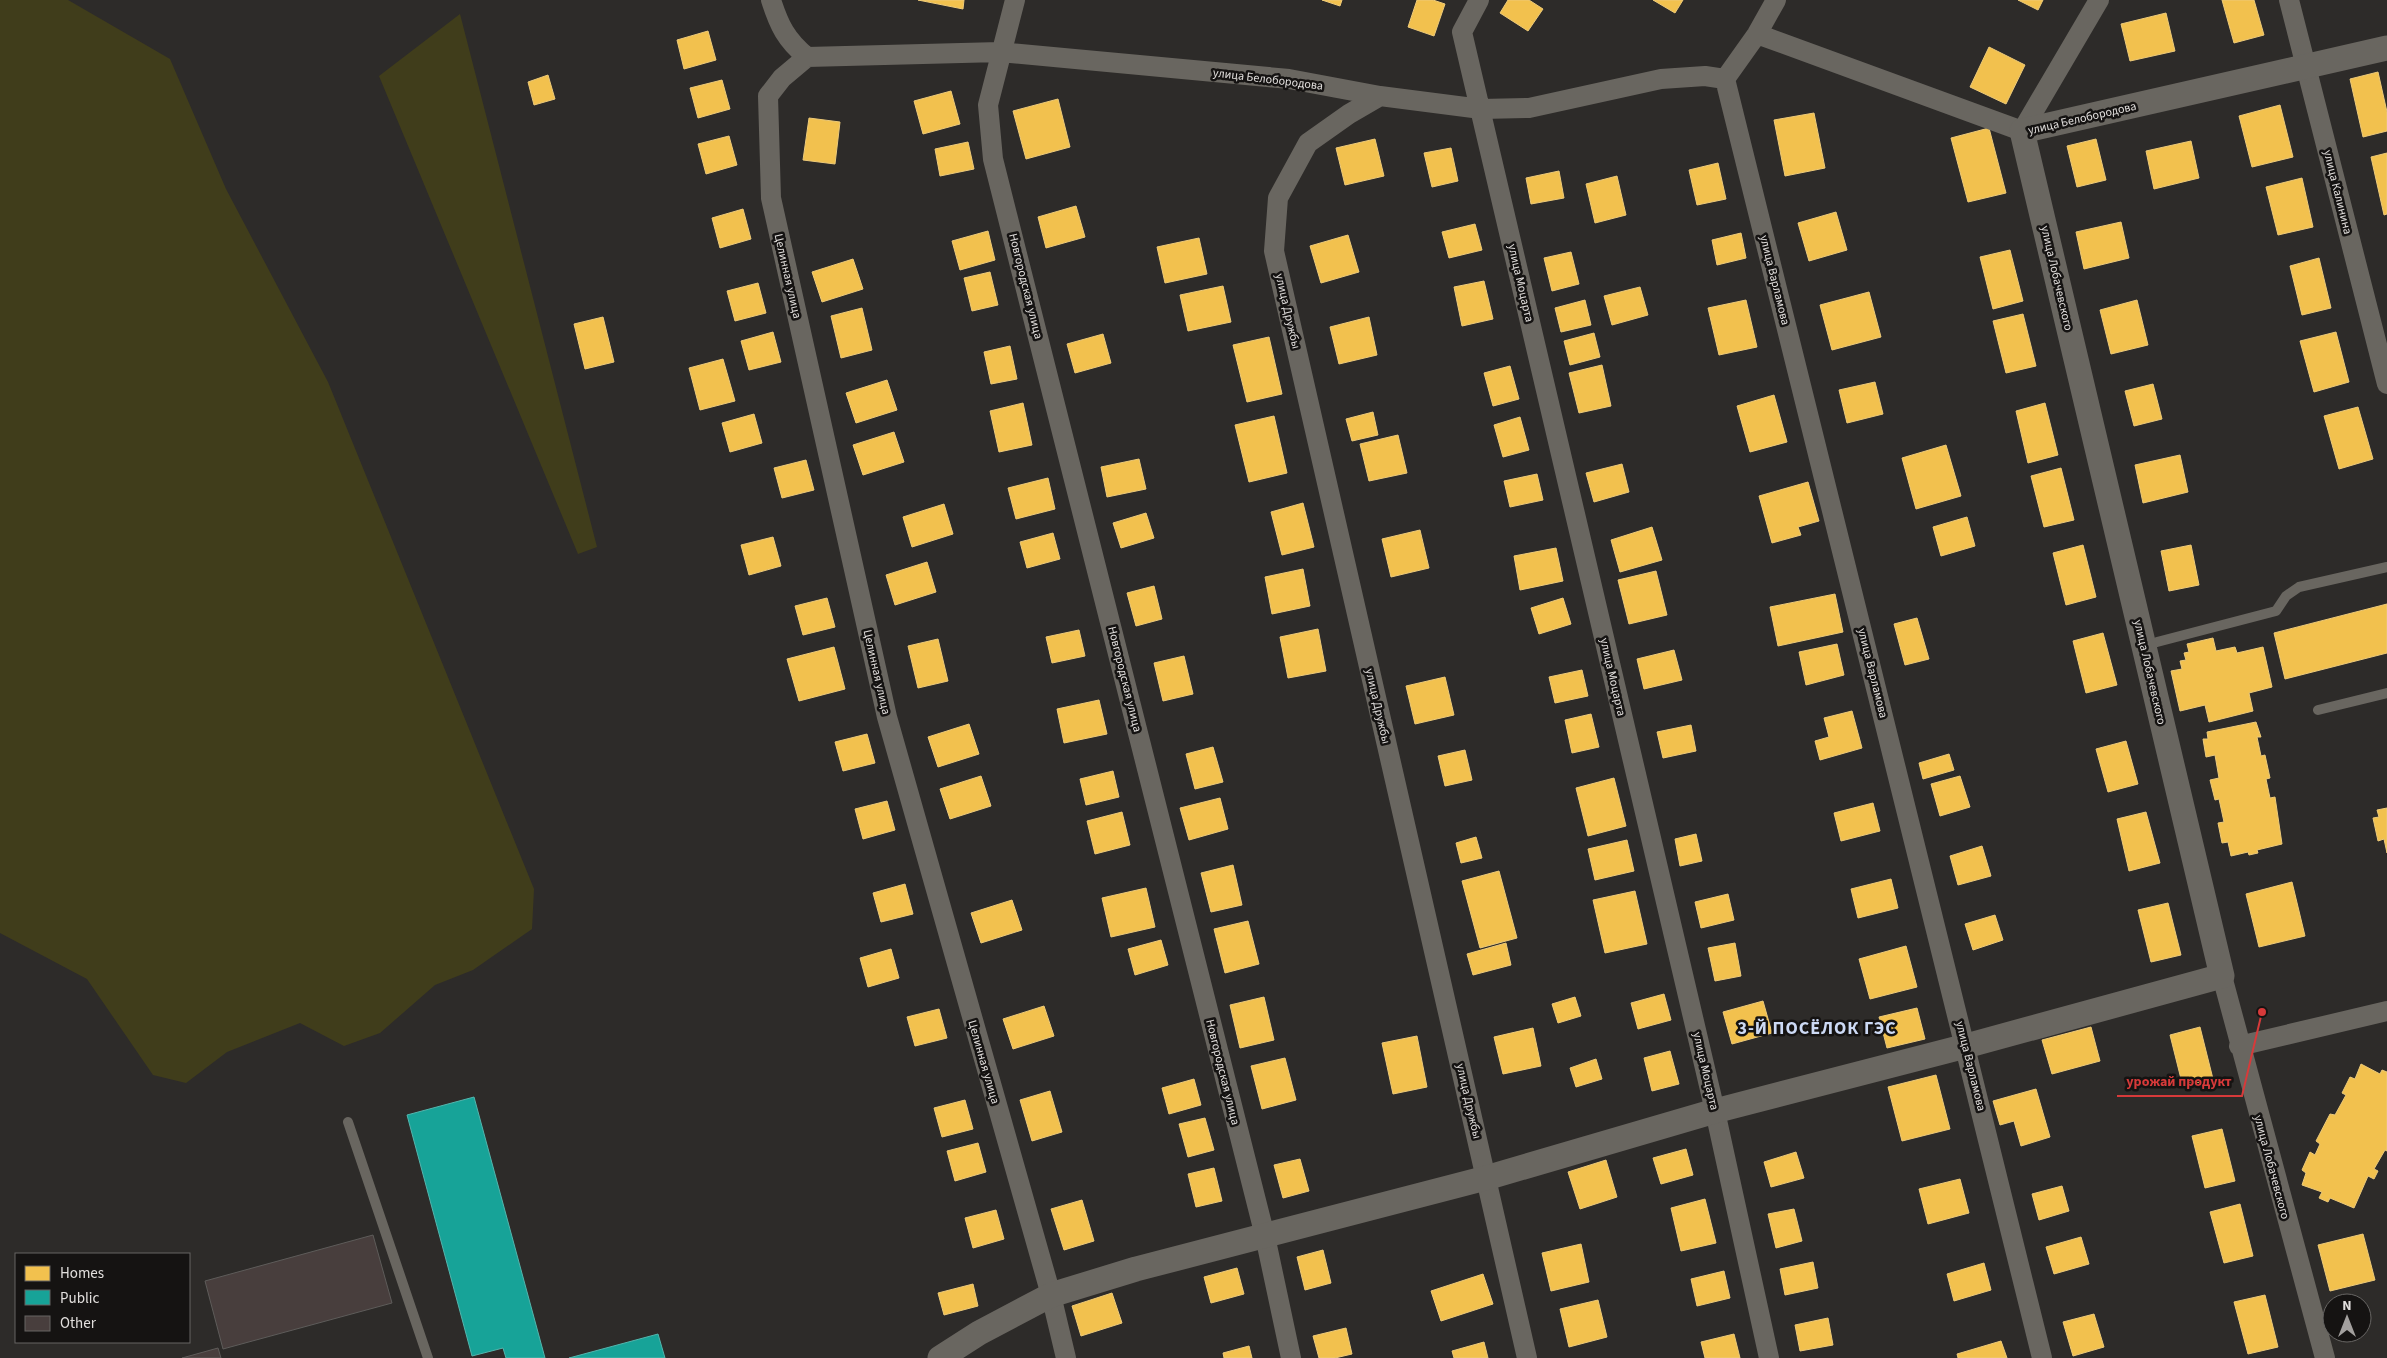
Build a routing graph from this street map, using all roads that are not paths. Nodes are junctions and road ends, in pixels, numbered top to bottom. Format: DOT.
graph roads {
  1 [pos="771,0"];
  2 [pos="1015,0"];
  3 [pos="1479,0"];
  4 [pos="1776,0"];
  5 [pos="2100,0"];
  6 [pos="2289,0"];
  7 [pos="1757,34"];
  8 [pos="2387,48"];
  9 [pos="1000,52"];
  10 [pos="807,57"];
  11 [pos="2306,66"];
  12 [pos="1725,79"];
  13 [pos="1380,96"];
  14 [pos="1480,109"];
  15 [pos="2022,131"];
  16 [pos="2387,384"];
  17 [pos="2387,567"];
  18 [pos="2157,642"];
  19 [pos="2387,693"];
  20 [pos="2318,710"];
  21 [pos="2222,976"];
  22 [pos="2387,1011"];
  23 [pos="1966,1046"];
  24 [pos="2239,1046"];
  25 [pos="1715,1111"];
  26 [pos="348,1122"];
  27 [pos="1486,1178"];
  28 [pos="1265,1236"];
  29 [pos="1051,1296"];
  30 [pos="428,1358"];
  31 [pos="940,1358"];
  32 [pos="1066,1358"];
  33 [pos="1291,1358"];
  34 [pos="1527,1358"];
  35 [pos="1769,1358"];
  36 [pos="2042,1358"];
  37 [pos="2325,1358"];
  1 -- 10 [label="street"];
  2 -- 9 [label="street, Новгородская улица"];
  3 -- 14 [label="street, улица Моцарта"];
  4 -- 7 [label="street"];
  5 -- 15 [label="street"];
  6 -- 11 [label="street, улица Калинина"];
  7 -- 12 [label="street"];
  7 -- 15 [label="street, улица Белобородова"];
  8 -- 11 [label="street, улица Белобородова"];
  9 -- 10 [label="street, улица Белобородова"];
  9 -- 13 [label="street, улица Белобородова"];
  9 -- 28 [label="street, Новгородская улица"];
  10 -- 29 [label="street, Целинная улица"];
  11 -- 15 [label="street, улица Белобородова"];
  11 -- 16 [label="street, улица Калинина"];
  12 -- 14 [label="street, улица Белобородова"];
  12 -- 23 [label="street, улица Варламова"];
  13 -- 14 [label="street, улица Белобородова"];
  13 -- 27 [label="street, улица Дружбы"];
  14 -- 25 [label="street, улица Моцарта"];
  15 -- 21 [label="street, улица Лобачевского"];
  17 -- 18 [label="lane"];
  19 -- 20 [label="lane"];
  21 -- 23 [label="street"];
  21 -- 24 [label="street, улица Лобачевского"];
  22 -- 24 [label="street"];
  23 -- 25 [label="street"];
  23 -- 36 [label="street, улица Варламова"];
  24 -- 37 [label="street, улица Лобачевского"];
  25 -- 27 [label="street"];
  25 -- 35 [label="street, улица Моцарта"];
  26 -- 30 [label="lane"];
  27 -- 28 [label="street"];
  27 -- 34 [label="street, улица Дружбы"];
  28 -- 29 [label="street"];
  28 -- 33 [label="street, Новгородская улица"];
  29 -- 31 [label="street"];
  29 -- 32 [label="street, Целинная улица"];
}
